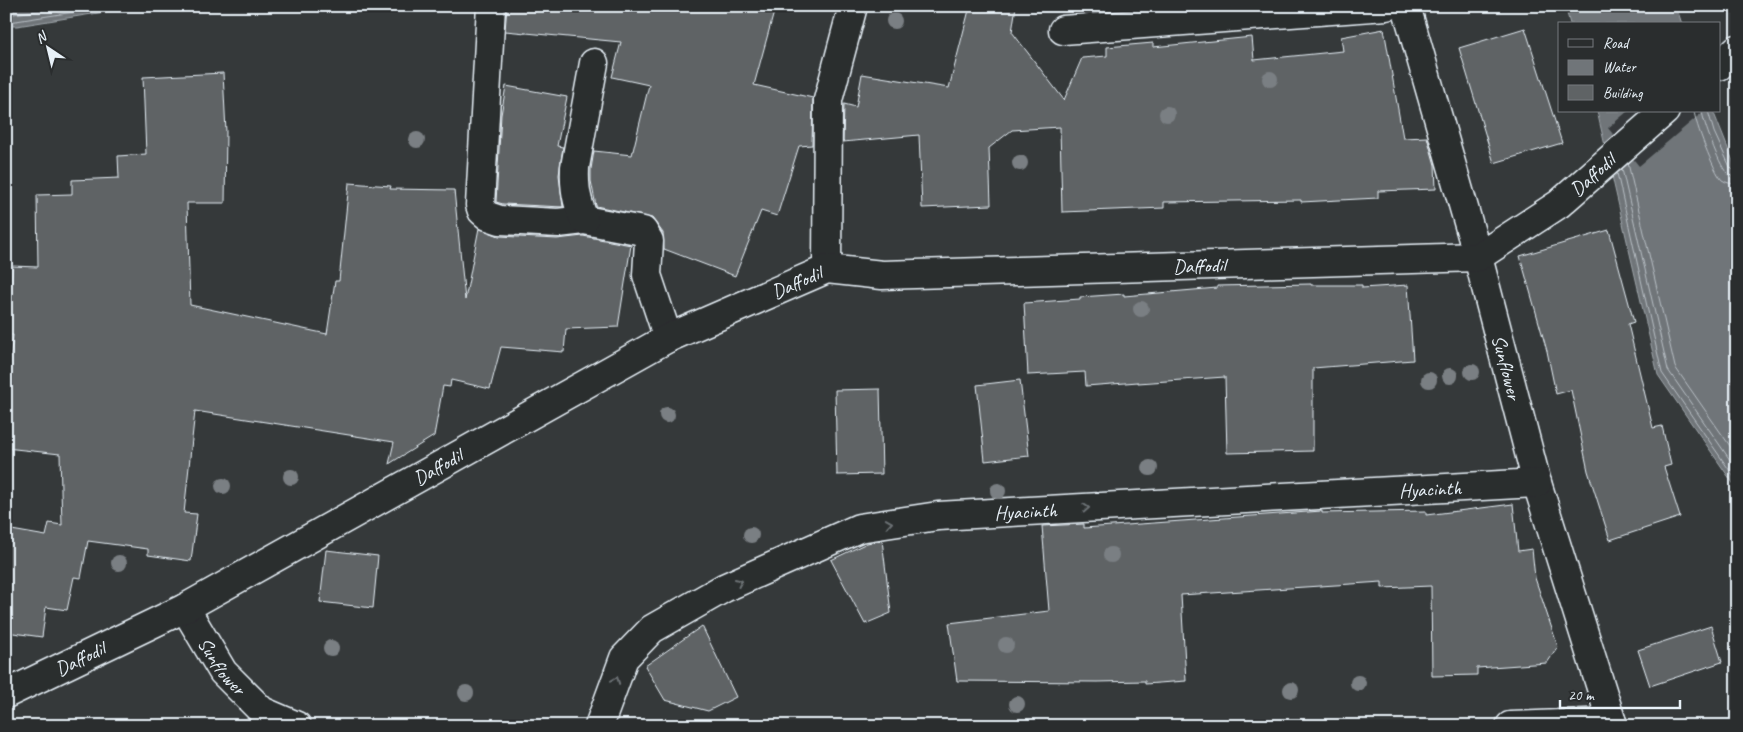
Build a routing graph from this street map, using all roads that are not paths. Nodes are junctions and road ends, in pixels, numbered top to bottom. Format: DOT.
graph roads {
  1 [pos="491,6"];
  2 [pos="853,6"];
  3 [pos="1386,6"];
  4 [pos="1406,6"];
  5 [pos="1063,30"];
  6 [pos="1737,49"];
  7 [pos="594,63"];
  8 [pos="1720,65"];
  9 [pos="1664,112"];
  10 [pos="584,220"];
  11 [pos="1478,257"];
  12 [pos="827,269"];
  13 [pos="668,338"];
  14 [pos="1537,483"];
  15 [pos="185,608"];
  16 [pos="6,694"];
  17 [pos="1612,724"];
  18 [pos="297,726"];
  19 [pos="599,726"];
  20 [pos="1510,726"];
  1 -- 10 [label="street"];
  2 -- 12 [label="street"];
  3 -- 5 [label="street"];
  4 -- 11 [label="street, Sunflower"];
  6 -- 8 [label="street"];
  7 -- 10 [label="street"];
  9 -- 11 [label="street, Daffodil"];
  10 -- 13 [label="street"];
  11 -- 12 [label="street, Daffodil"];
  11 -- 14 [label="street, Sunflower"];
  12 -- 13 [label="street, Daffodil"];
  13 -- 15 [label="street, Daffodil"];
  14 -- 17 [label="street, Sunflower"];
  19 -- 14 [label="street, Hyacinth, one-way"];
  15 -- 16 [label="street, Daffodil"];
  15 -- 18 [label="street, Sunflower"];
  17 -- 20 [label="street"];
}
